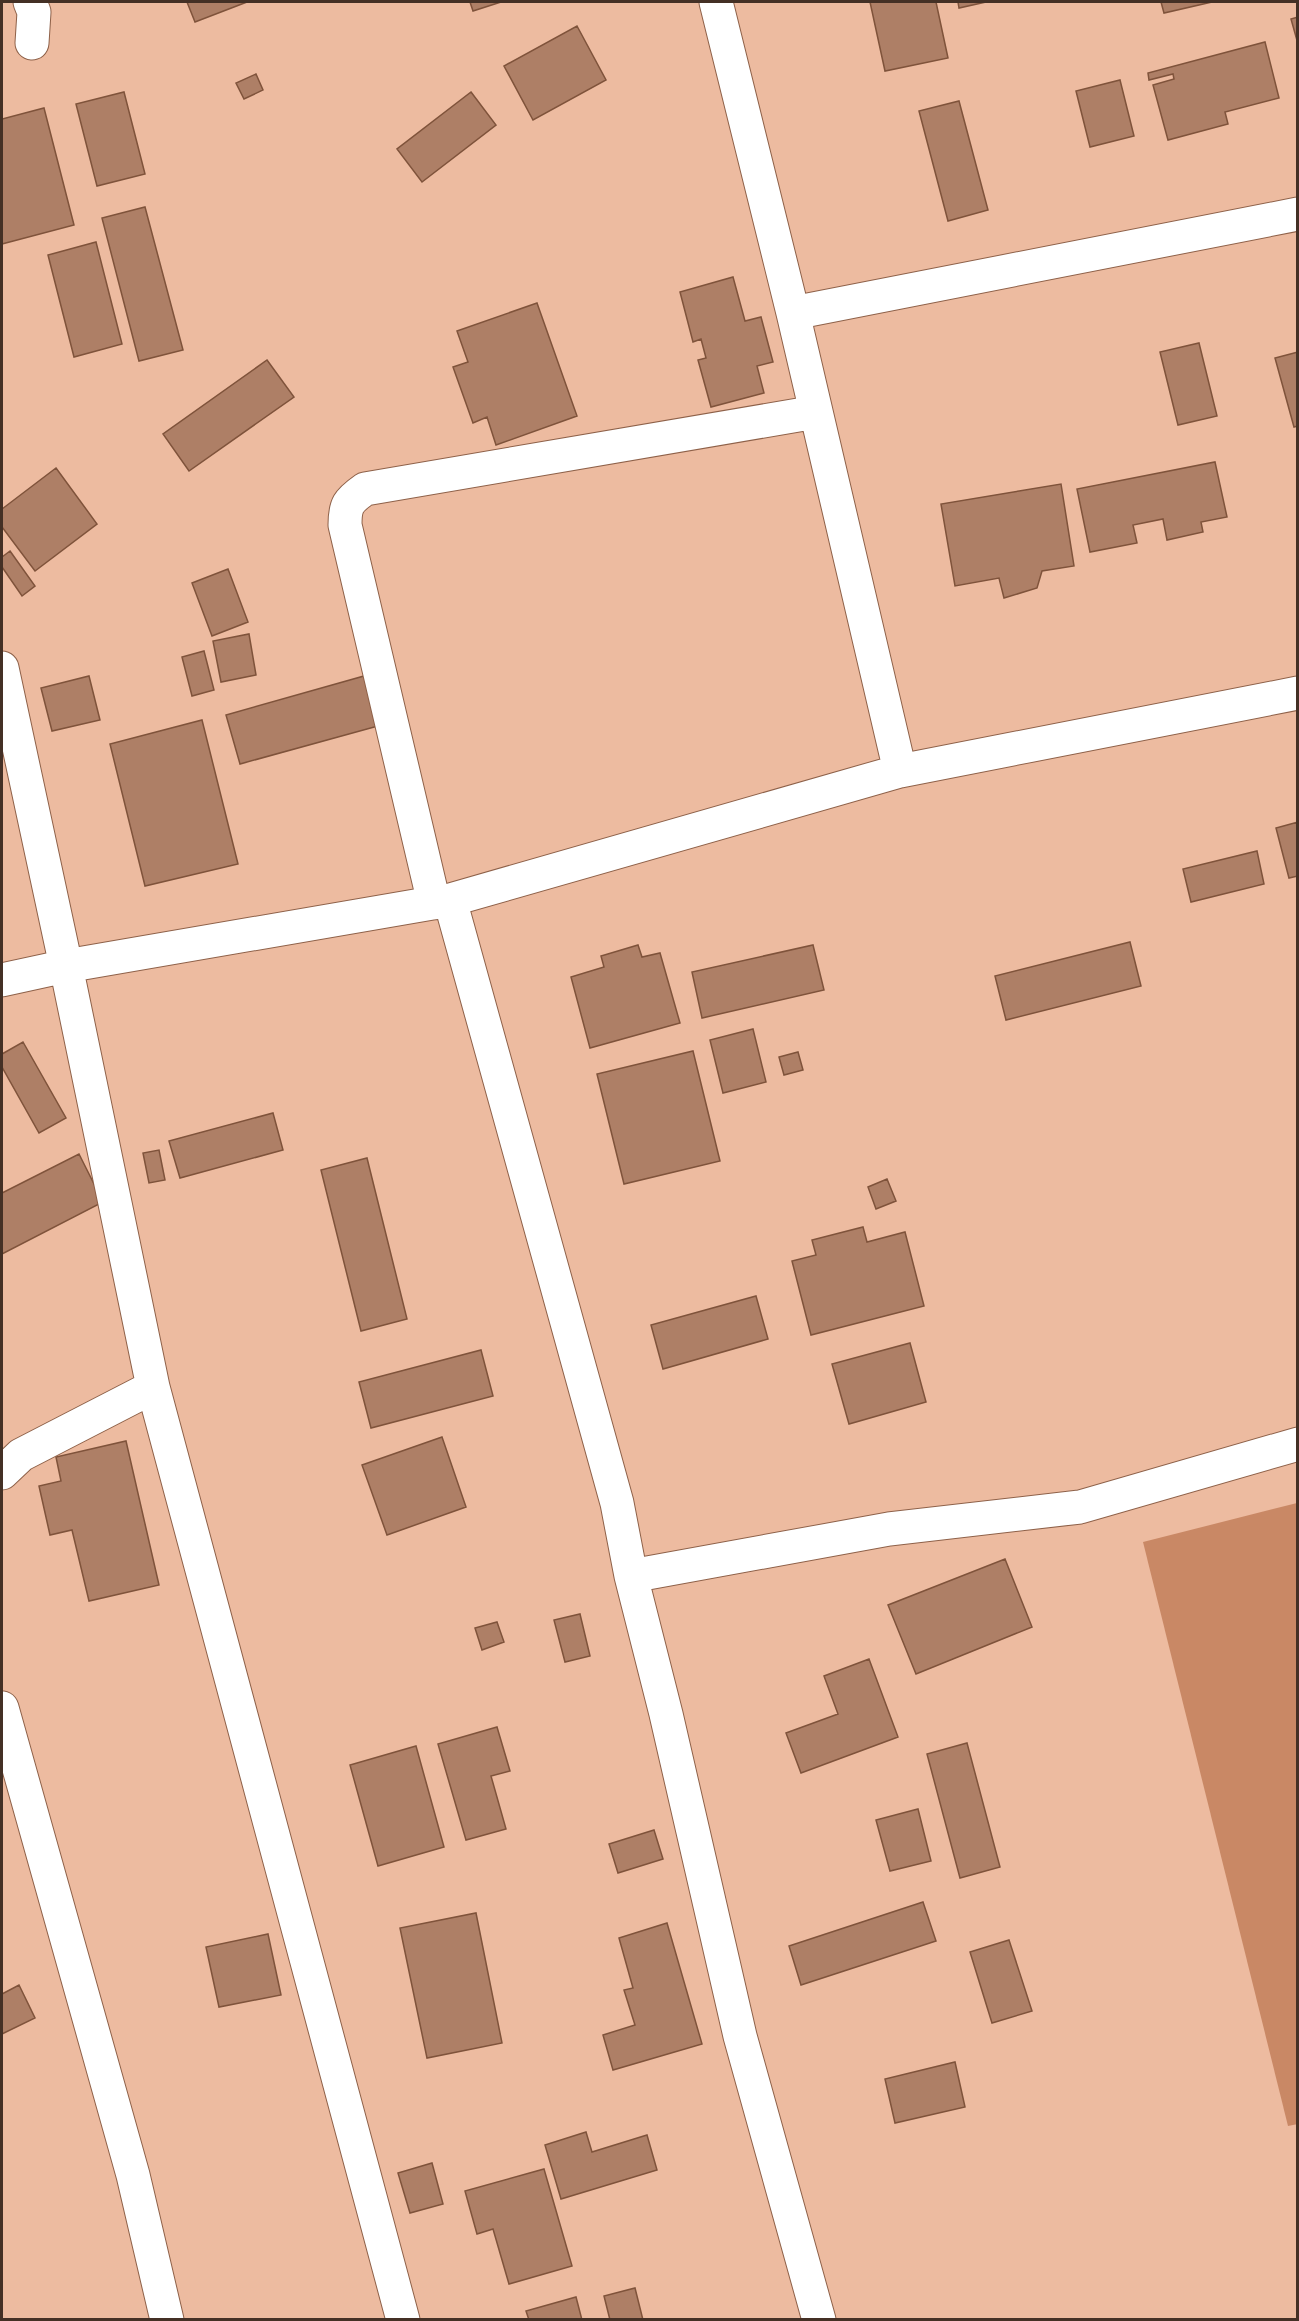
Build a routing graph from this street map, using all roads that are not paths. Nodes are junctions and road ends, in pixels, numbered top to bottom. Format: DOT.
graph roads {
  1 [pos="30,2"];
  2 [pos="716,2"];
  3 [pos="32,43"];
  4 [pos="1298,214"];
  5 [pos="793,313"];
  6 [pos="816,412"];
  7 [pos="2,668"];
  8 [pos="1298,693"];
  9 [pos="900,771"];
  10 [pos="442,902"];
  11 [pos="66,966"];
  12 [pos="2,980"];
  13 [pos="153,1387"];
  14 [pos="1298,1444"];
  15 [pos="2,1473"];
  16 [pos="631,1576"];
  17 [pos="2,1708"];
  18 [pos="167,2319"];
  19 [pos="403,2319"];
  20 [pos="819,2319"];
  1 -- 3 [label="street"];
  2 -- 5 [label="street"];
  4 -- 5 [label="street"];
  5 -- 6 [label="street"];
  6 -- 9 [label="street"];
  6 -- 10 [label="street"];
  7 -- 11 [label="street"];
  8 -- 9 [label="street"];
  9 -- 10 [label="street"];
  10 -- 11 [label="street"];
  10 -- 16 [label="street"];
  11 -- 12 [label="street"];
  11 -- 13 [label="street"];
  13 -- 15 [label="street"];
  13 -- 19 [label="street"];
  14 -- 16 [label="street"];
  16 -- 20 [label="street"];
  17 -- 18 [label="street"];
}
